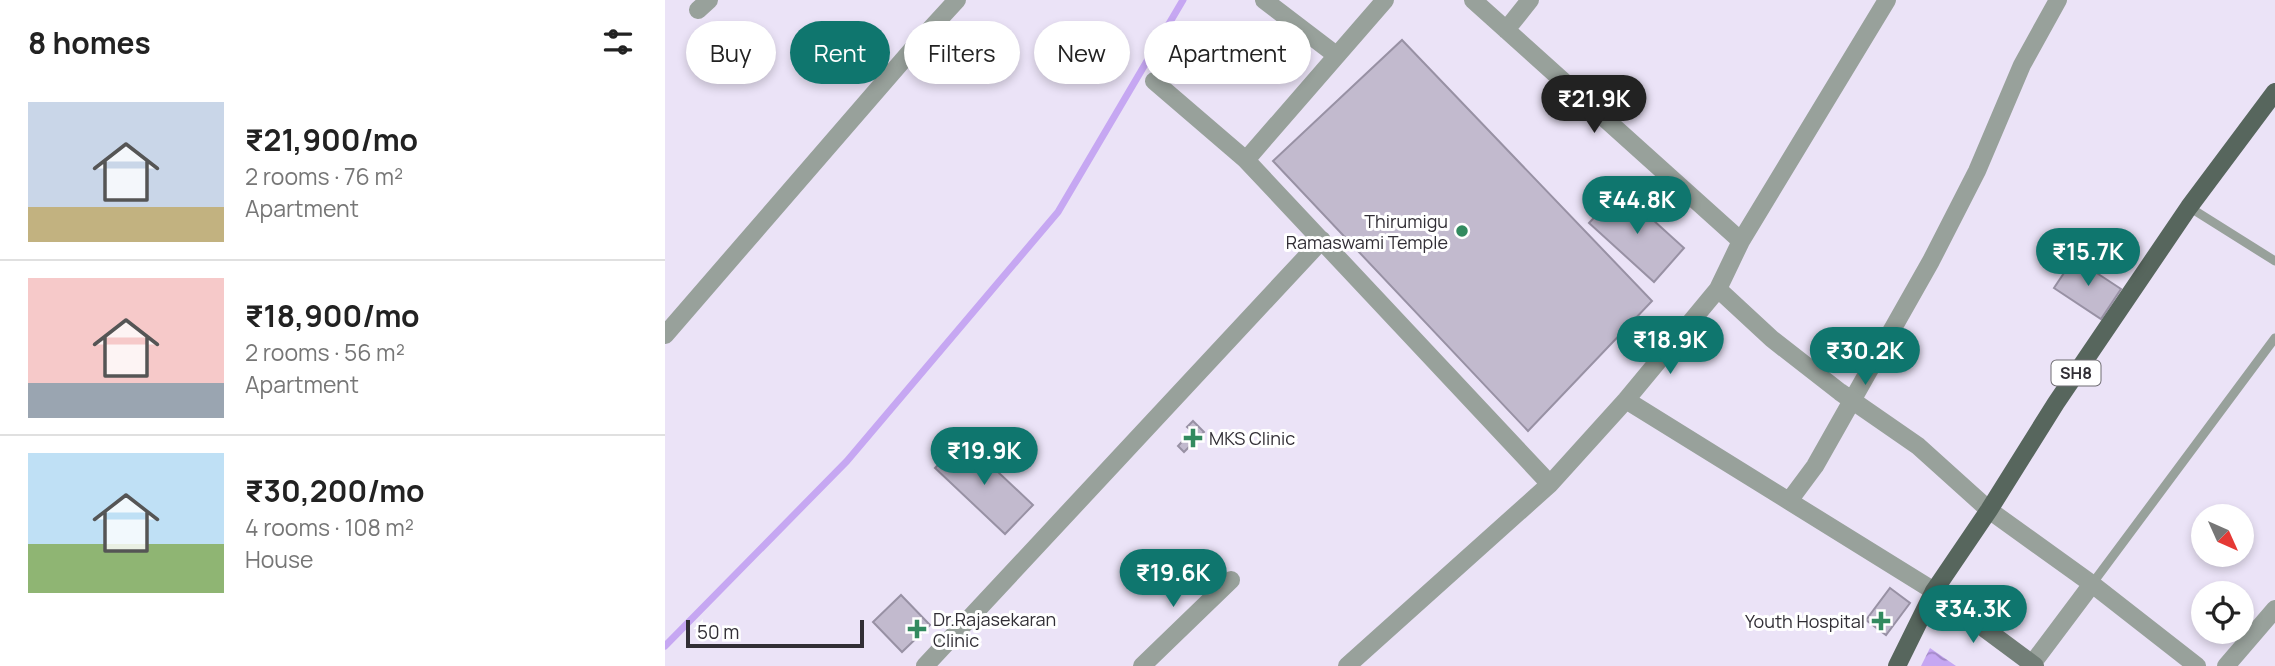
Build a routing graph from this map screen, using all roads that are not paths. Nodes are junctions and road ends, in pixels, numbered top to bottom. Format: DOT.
graph roads {
  1 [pos="957,0"];
  2 [pos="1264,0"];
  3 [pos="1385,0"];
  4 [pos="1473,0"];
  5 [pos="1530,0"];
  6 [pos="1887,0"];
  7 [pos="2058,0"];
  8 [pos="1506,30"];
  9 [pos="1336,55"];
  10 [pos="1157,84"];
  11 [pos="2275,92"];
  12 [pos="1246,160"];
  13 [pos="2189,207"];
  14 [pos="1322,240"];
  15 [pos="1741,241"];
  16 [pos="2275,261"];
  17 [pos="1718,289"];
  18 [pos="665,335"];
  19 [pos="2275,338"];
  20 [pos="1626,400"];
  21 [pos="1853,402"];
  22 [pos="1550,484"];
  23 [pos="1789,501"];
  24 [pos="1989,510"];
  25 [pos="1231,580"];
  26 [pos="2092,584"];
  27 [pos="1934,592"];
  28 [pos="2275,609"];
  29 [pos="2033,665"];
  30 [pos="925,666"];
  31 [pos="1142,666"];
  32 [pos="1347,666"];
  33 [pos="1897,666"];
  34 [pos="2197,666"];
  35 [pos="2226,666"];
  1 -- 18 [label="street"];
  2 -- 9 [label="street"];
  3 -- 9 [label="street"];
  4 -- 8 [label="street"];
  5 -- 8 [label="street"];
  6 -- 15 [label="street"];
  7 -- 21 [label="street"];
  8 -- 15 [label="street"];
  9 -- 12 [label="street"];
  10 -- 12 [label="street"];
  11 -- 13 [label="main road, SH8"];
  12 -- 14 [label="street"];
  13 -- 16 [label="lane"];
  13 -- 24 [label="main road, SH8"];
  14 -- 22 [label="street"];
  14 -- 30 [label="street"];
  15 -- 17 [label="street"];
  17 -- 20 [label="street"];
  17 -- 21 [label="street"];
  19 -- 26 [label="lane"];
  20 -- 22 [label="street"];
  20 -- 23 [label="street"];
  21 -- 23 [label="street"];
  21 -- 24 [label="street"];
  22 -- 32 [label="street"];
  23 -- 27 [label="street"];
  24 -- 26 [label="street"];
  24 -- 27 [label="main road, SH8"];
  25 -- 31 [label="street"];
  26 -- 29 [label="street"];
  26 -- 34 [label="street"];
  27 -- 29 [label="street"];
  27 -- 33 [label="main road, SH8"];
  28 -- 35 [label="street"];
}
